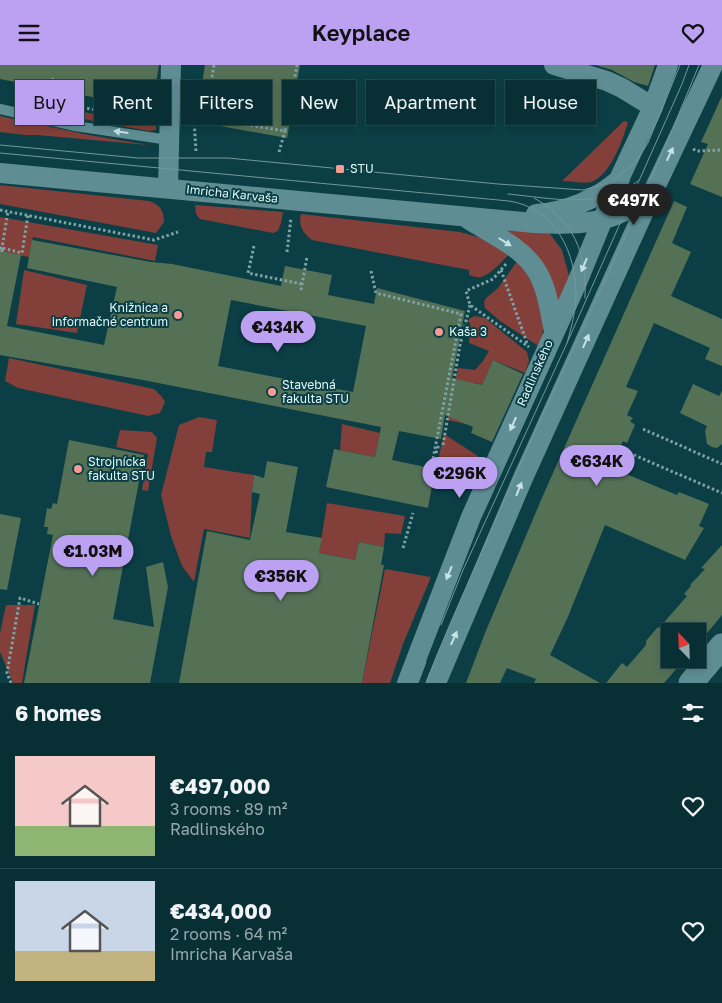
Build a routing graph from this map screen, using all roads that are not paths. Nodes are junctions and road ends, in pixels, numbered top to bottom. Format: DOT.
graph roads {
  1 [pos="172,65"];
  2 [pos="554,65"];
  3 [pos="668,65"];
  4 [pos="706,65"];
  5 [pos="713,65"];
  6 [pos="700,91"];
  7 [pos="653,107"];
  8 [pos="0,109"];
  9 [pos="169,139"];
  10 [pos="0,173"];
  11 [pos="620,179"];
  12 [pos="168,188"];
  13 [pos="650,198"];
  14 [pos="464,217"];
  15 [pos="603,220"];
  16 [pos="554,331"];
  17 [pos="722,646"];
  18 [pos="407,683"];
  19 [pos="436,683"];
  20 [pos="691,683"];
  1 -- 9 [label="street"];
  2 -- 7 [label="street"];
  3 -- 7 [label="street, Radlinského"];
  4 -- 6 [label="lane"];
  5 -- 6 [label="street"];
  13 -- 6 [label="street, one-way"];
  7 -- 11 [label="street, Radlinského"];
  9 -- 8 [label="lane, one-way"];
  9 -- 12 [label="street"];
  10 -- 12 [label="street, Imricha Karvaša"];
  11 -- 14 [label="street, Imricha Karvaša"];
  11 -- 15 [label="street, Radlinského"];
  12 -- 14 [label="street, Imricha Karvaša"];
  13 -- 15 [label="street, Imricha Karvaša"];
  19 -- 13 [label="street, one-way"];
  14 -- 15 [label="street, Imricha Karvaša"];
  14 -- 16 [label="street, Imricha Karvaša, one-way"];
  15 -- 16 [label="street, Radlinského, one-way"];
  16 -- 18 [label="street, Radlinského, one-way"];
  17 -- 20 [label="street"];
}
